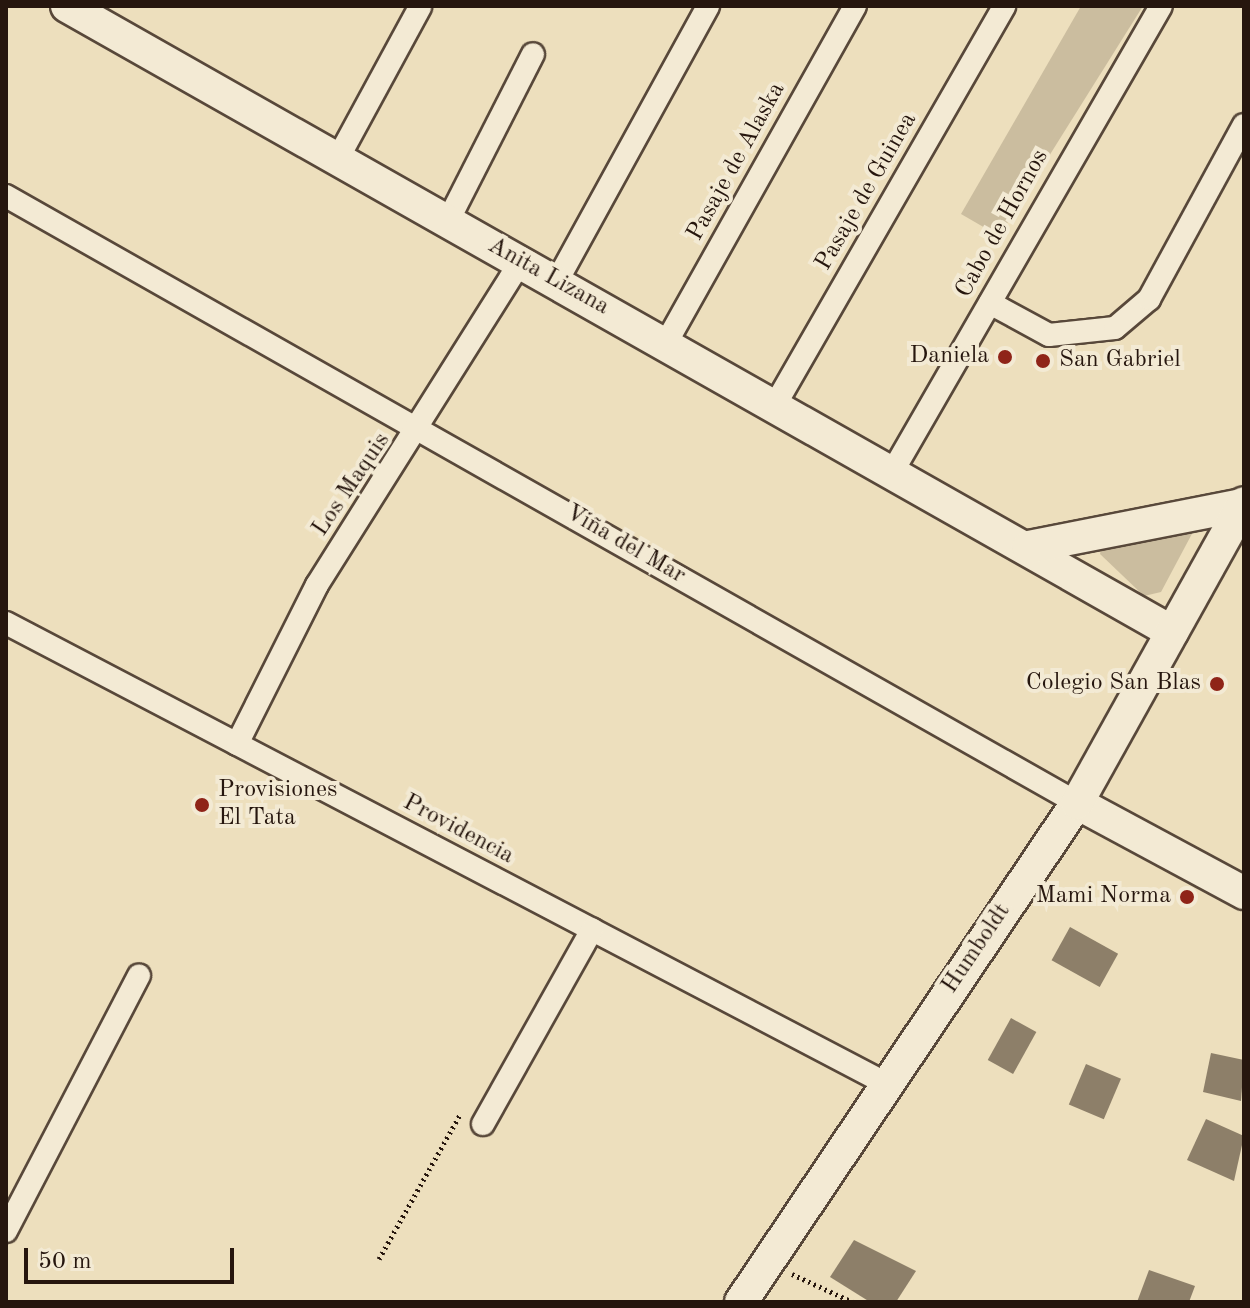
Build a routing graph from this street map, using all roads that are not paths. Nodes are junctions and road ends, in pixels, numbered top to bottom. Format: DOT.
graph roads {
  1 [pos="67,6"];
  2 [pos="708,6"];
  3 [pos="855,6"];
  4 [pos="1004,6"];
  5 [pos="1161,6"];
  6 [pos="420,7"];
  7 [pos="533,54"];
  8 [pos="1244,125"];
  9 [pos="337,160"];
  10 [pos="6,196"];
  11 [pos="448,221"];
  12 [pos="521,261"];
  13 [pos="557,281"];
  14 [pos="990,303"];
  15 [pos="666,343"];
  16 [pos="775,405"];
  17 [pos="421,429"];
  18 [pos="894,469"];
  19 [pos="1244,504"];
  20 [pos="1028,547"];
  21 [pos="6,623"];
  22 [pos="1172,632"];
  23 [pos="237,744"];
  24 [pos="1077,803"];
  25 [pos="1244,893"];
  26 [pos="592,930"];
  27 [pos="139,975"];
  28 [pos="885,1083"];
  29 [pos="483,1124"];
  30 [pos="6,1231"];
  31 [pos="741,1302"];
  1 -- 9 [label="main road, Anita Lizana"];
  2 -- 13 [label="street"];
  3 -- 15 [label="street, Pasaje de Alaska"];
  4 -- 16 [label="street, Pasaje de Guinea"];
  5 -- 14 [label="street, Cabo de Hornos"];
  6 -- 9 [label="street"];
  7 -- 11 [label="street"];
  8 -- 14 [label="street"];
  9 -- 11 [label="main road, Anita Lizana"];
  10 -- 17 [label="street, Viña del Mar"];
  11 -- 12 [label="main road, Anita Lizana"];
  12 -- 13 [label="main road, Anita Lizana"];
  12 -- 17 [label="street, Los Maquis"];
  13 -- 15 [label="main road, Anita Lizana"];
  14 -- 18 [label="street, Cabo de Hornos"];
  15 -- 16 [label="main road, Anita Lizana"];
  16 -- 18 [label="main road, Anita Lizana"];
  17 -- 23 [label="street, Los Maquis"];
  17 -- 24 [label="street, Viña del Mar"];
  18 -- 20 [label="main road, Anita Lizana"];
  19 -- 20 [label="main road"];
  19 -- 22 [label="main road, Humboldt"];
  20 -- 22 [label="main road, Anita Lizana"];
  21 -- 23 [label="street, Providencia"];
  22 -- 24 [label="main road, Humboldt"];
  23 -- 26 [label="street, Providencia"];
  24 -- 25 [label="main road, Viña del Mar"];
  24 -- 28 [label="main road, Humboldt"];
  26 -- 28 [label="street, Providencia"];
  26 -- 29 [label="street"];
  27 -- 30 [label="street"];
  28 -- 31 [label="main road, Humboldt"];
}
